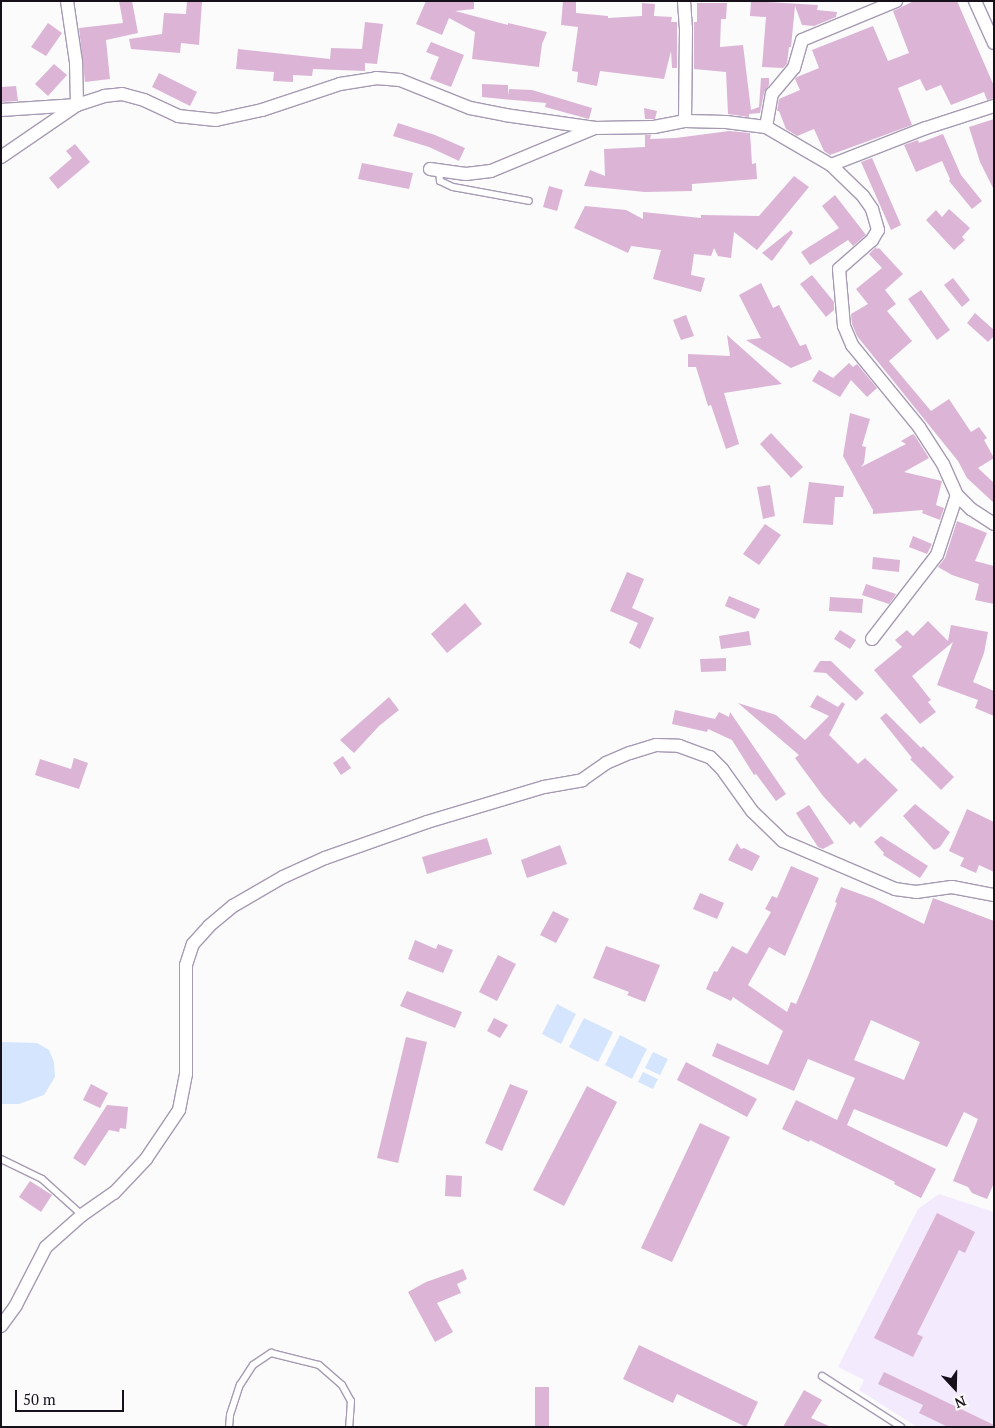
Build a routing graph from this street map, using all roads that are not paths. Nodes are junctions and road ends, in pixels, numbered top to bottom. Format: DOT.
graph roads {
  1 [pos="67,1"];
  2 [pos="684,1"];
  3 [pos="896,1"];
  4 [pos="975,1"];
  5 [pos="994,43"];
  6 [pos="77,104"];
  7 [pos="994,106"];
  8 [pos="1,110"];
  9 [pos="685,121"];
  10 [pos="766,127"];
  11 [pos="595,128"];
  12 [pos="1,157"];
  13 [pos="831,165"];
  14 [pos="434,170"];
  15 [pos="529,202"];
  16 [pos="957,495"];
  17 [pos="994,524"];
  18 [pos="872,639"];
  19 [pos="994,895"];
  20 [pos="1,1159"];
  21 [pos="82,1215"];
  22 [pos="1,1326"];
  23 [pos="822,1376"];
  24 [pos="228,1427"];
  25 [pos="349,1427"];
  26 [pos="901,1427"];
  1 -- 6 [label="street"];
  2 -- 9 [label="street"];
  3 -- 10 [label="street"];
  4 -- 5 [label="street"];
  6 -- 8 [label="street"];
  6 -- 11 [label="street"];
  6 -- 12 [label="street"];
  7 -- 13 [label="street"];
  9 -- 10 [label="street"];
  9 -- 11 [label="street"];
  10 -- 13 [label="street"];
  11 -- 14 [label="street"];
  13 -- 16 [label="street"];
  14 -- 15 [label="lane"];
  16 -- 17 [label="street"];
  16 -- 18 [label="street"];
  19 -- 21 [label="street"];
  20 -- 21 [label="lane"];
  21 -- 22 [label="street"];
  23 -- 26 [label="lane"];
  24 -- 25 [label="lane"];
}
